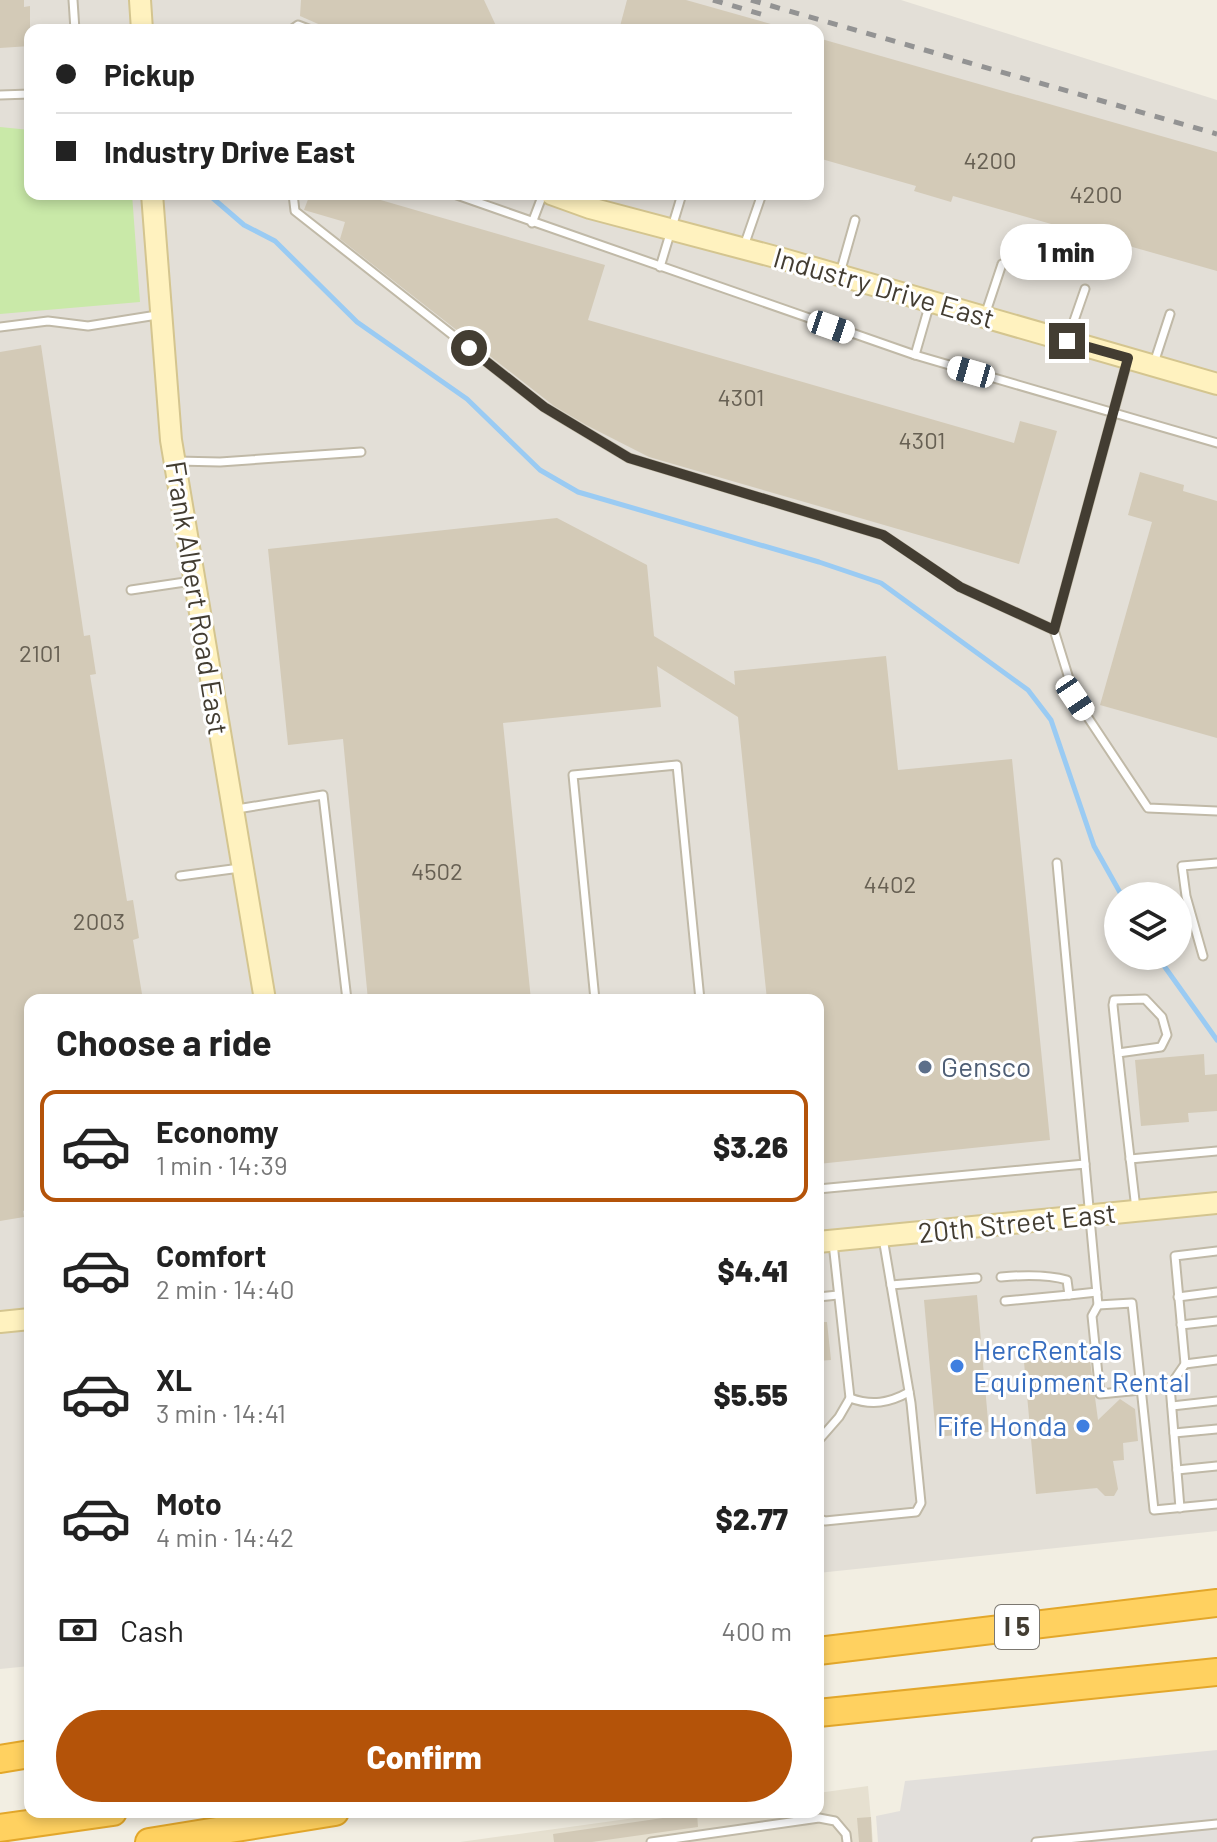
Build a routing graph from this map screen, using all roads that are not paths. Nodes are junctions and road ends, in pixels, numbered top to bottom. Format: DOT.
graph roads {
  1 [pos="73,0"];
  2 [pos="140,0"];
  3 [pos="75,24"];
  4 [pos="142,24"];
  5 [pos="24,94"];
  6 [pos="0,95"];
  7 [pos="152,200"];
  8 [pos="294,200"];
  9 [pos="470,200"];
  10 [pos="541,200"];
  11 [pos="572,200"];
  12 [pos="680,200"];
  13 [pos="760,200"];
  14 [pos="855,220"];
  15 [pos="532,223"];
  16 [pos="671,229"];
  17 [pos="743,248"];
  18 [pos="1002,264"];
  19 [pos="660,267"];
  20 [pos="839,275"];
  21 [pos="1085,289"];
  22 [pos="930,301"];
  23 [pos="159,314"];
  24 [pos="1170,314"];
  25 [pos="985,317"];
  26 [pos="0,327"];
  27 [pos="1067,341"];
  28 [pos="915,355"];
  29 [pos="1128,358"];
  30 [pos="1153,365"];
  31 [pos="1217,384"];
  32 [pos="1111,413"];
  33 [pos="1217,443"];
  34 [pos="361,452"];
  35 [pos="175,461"];
  36 [pos="194,581"];
  37 [pos="131,590"];
  38 [pos="1054,630"];
  39 [pos="233,809"];
  40 [pos="1217,811"];
  41 [pos="1057,863"];
  42 [pos="1217,863"];
  43 [pos="242,868"];
  44 [pos="180,876"];
  45 [pos="1203,956"];
  46 [pos="264,994"];
  47 [pos="346,994"];
  48 [pos="594,994"];
  49 [pos="699,994"];
  50 [pos="1118,1053"];
  51 [pos="1217,1151"];
  52 [pos="1130,1159"];
  53 [pos="1085,1164"];
  54 [pos="824,1188"];
  55 [pos="1217,1203"];
  56 [pos="1136,1211"];
  57 [pos="1091,1215"];
  58 [pos="883,1236"];
  59 [pos="825,1241"];
  60 [pos="1217,1251"];
  61 [pos="1001,1277"];
  62 [pos="977,1278"];
  63 [pos="891,1285"];
  64 [pos="1097,1292"];
  65 [pos="1217,1292"];
  66 [pos="838,1295"];
  67 [pos="1069,1295"];
  68 [pos="824,1296"];
  69 [pos="1178,1297"];
  70 [pos="1005,1301"];
  71 [pos="1098,1305"];
  72 [pos="24,1320"];
  73 [pos="1217,1321"];
  74 [pos="0,1322"];
  75 [pos="1181,1325"];
  76 [pos="1217,1360"];
  77 [pos="1185,1364"];
  78 [pos="1141,1390"];
  79 [pos="909,1392"];
  80 [pos="850,1398"];
  81 [pos="1217,1401"];
  82 [pos="1172,1406"];
  83 [pos="1217,1429"];
  84 [pos="1174,1433"];
  85 [pos="824,1434"];
  86 [pos="1217,1466"];
  87 [pos="1177,1470"];
  88 [pos="1217,1504"];
  89 [pos="1180,1508"];
  90 [pos="824,1521"];
  91 [pos="1217,1603"];
  92 [pos="824,1650"];
  93 [pos="1217,1672"];
  94 [pos="824,1712"];
  95 [pos="24,1755"];
  96 [pos="0,1759"];
  97 [pos="71,1818"];
  98 [pos="298,1818"];
  99 [pos="1217,1824"];
  100 [pos="0,1828"];
  101 [pos="149,1842"];
  102 [pos="651,1842"];
  103 [pos="847,1842"];
  104 [pos="1036,1842"];
  1 -- 3 [label="lane"];
  2 -- 4 [label="street"];
  5 -- 6 [label="lane"];
  7 -- 23 [label="street, Frank Albert Road East"];
  8 -- 38 [label="lane"];
  9 -- 15 [label="lane"];
  10 -- 15 [label="lane"];
  11 -- 16 [label="street, Industry Drive East"];
  12 -- 16 [label="lane"];
  13 -- 17 [label="lane"];
  14 -- 20 [label="lane"];
  15 -- 19 [label="lane"];
  16 -- 17 [label="street, Industry Drive East"];
  16 -- 19 [label="lane"];
  17 -- 20 [label="street, Industry Drive East"];
  18 -- 25 [label="lane"];
  19 -- 28 [label="lane"];
  20 -- 22 [label="street, Industry Drive East"];
  21 -- 27 [label="lane"];
  22 -- 25 [label="street, Industry Drive East"];
  22 -- 28 [label="lane"];
  23 -- 26 [label="lane"];
  23 -- 35 [label="street, Frank Albert Road East"];
  24 -- 30 [label="lane"];
  25 -- 27 [label="street, Industry Drive East"];
  27 -- 29 [label="street, Industry Drive East"];
  28 -- 32 [label="lane"];
  29 -- 30 [label="street, Industry Drive East"];
  29 -- 32 [label="lane"];
  30 -- 31 [label="street, Industry Drive East"];
  32 -- 33 [label="lane"];
  32 -- 38 [label="lane"];
  34 -- 35 [label="lane"];
  35 -- 36 [label="street, Frank Albert Road East"];
  36 -- 37 [label="lane"];
  36 -- 39 [label="street, Frank Albert Road East"];
  38 -- 40 [label="lane"];
  39 -- 43 [label="street, Frank Albert Road East"];
  39 -- 47 [label="lane"];
  41 -- 53 [label="lane"];
  42 -- 45 [label="lane"];
  43 -- 44 [label="lane"];
  43 -- 46 [label="street, Frank Albert Road East"];
  48 -- 49 [label="lane"];
  50 -- 50 [label="lane"];
  50 -- 52 [label="lane"];
  51 -- 52 [label="lane"];
  52 -- 56 [label="lane"];
  53 -- 54 [label="lane"];
  53 -- 57 [label="lane"];
  55 -- 56 [label="street, 20th Street East"];
  56 -- 57 [label="street, 20th Street East"];
  57 -- 58 [label="street, 20th Street East"];
  57 -- 64 [label="lane"];
  58 -- 59 [label="street, 20th Street East"];
  58 -- 63 [label="lane"];
  59 -- 66 [label="lane"];
  60 -- 69 [label="lane"];
  61 -- 67 [label="lane"];
  62 -- 63 [label="lane"];
  63 -- 79 [label="lane"];
  64 -- 67 [label="lane"];
  64 -- 71 [label="lane"];
  65 -- 69 [label="lane"];
  66 -- 68 [label="lane"];
  66 -- 80 [label="lane"];
  67 -- 70 [label="lane"];
  69 -- 75 [label="lane"];
  71 -- 78 [label="lane"];
  71 -- 78 [label="lane"];
  72 -- 74 [label="street"];
  73 -- 75 [label="lane"];
  75 -- 77 [label="lane"];
  76 -- 77 [label="lane"];
  77 -- 82 [label="lane"];
  78 -- 89 [label="lane"];
  79 -- 80 [label="lane"];
  79 -- 90 [label="lane"];
  80 -- 85 [label="lane"];
  81 -- 82 [label="lane"];
  82 -- 84 [label="lane"];
  83 -- 84 [label="lane"];
  84 -- 87 [label="lane"];
  86 -- 87 [label="lane"];
  87 -- 89 [label="lane"];
  88 -- 89 [label="lane"];
  91 -- 92 [label="highway, I 5"];
  93 -- 94 [label="highway, I 5"];
  95 -- 96 [label="highway"];
  97 -- 100 [label="highway"];
  98 -- 101 [label="highway"];
  99 -- 104 [label="lane"];
  102 -- 103 [label="lane"];
}
